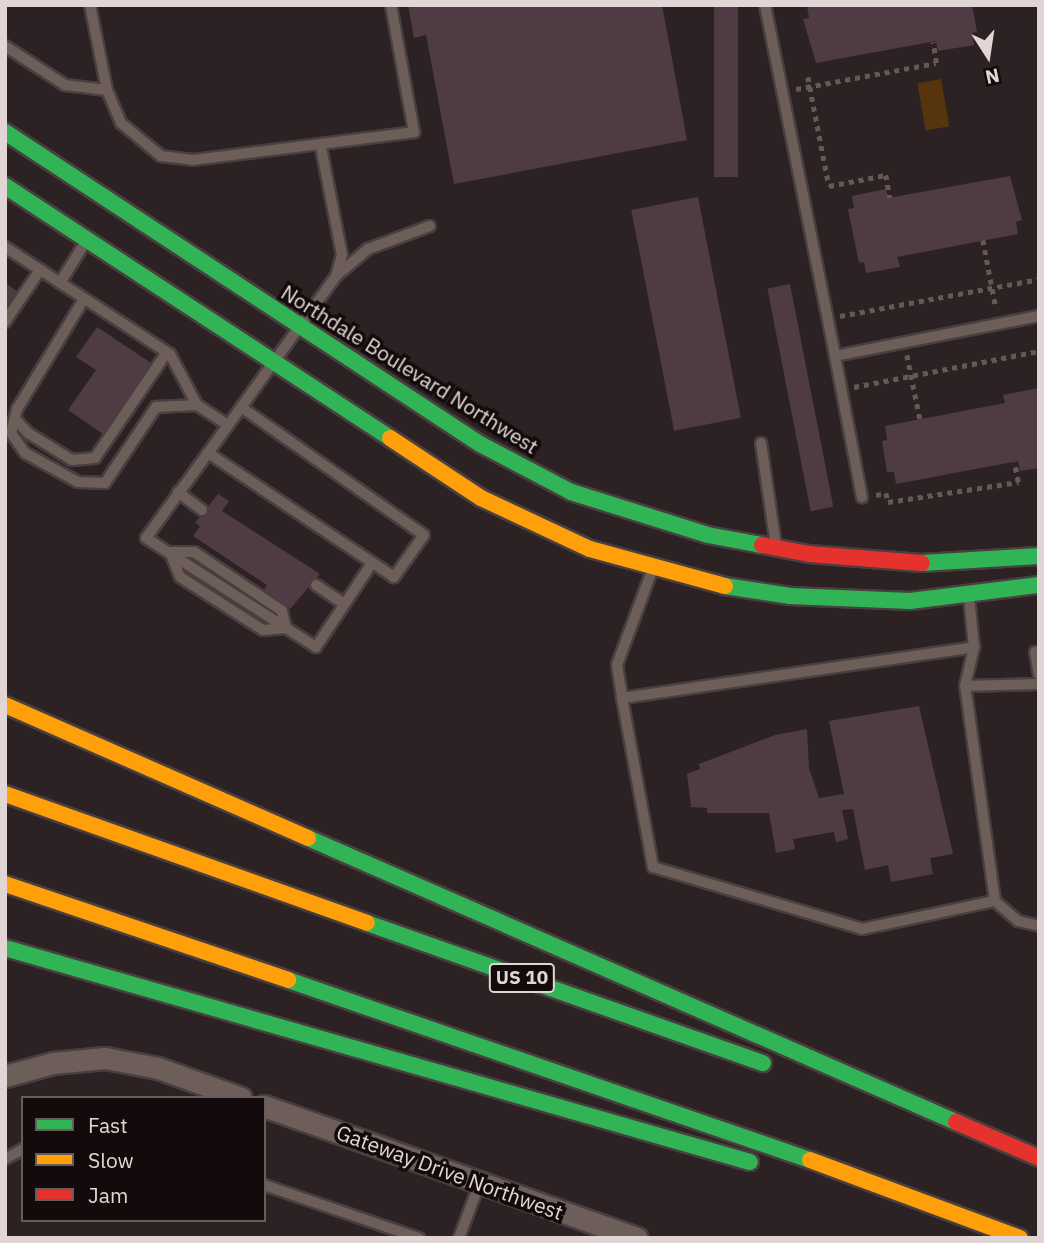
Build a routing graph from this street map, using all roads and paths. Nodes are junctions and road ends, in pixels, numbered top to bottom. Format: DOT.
graph roads {
  1 [pos="90,5"];
  2 [pos="391,5"];
  3 [pos="765,5"];
  4 [pos="933,42"];
  5 [pos="5,46"];
  6 [pos="808,77"];
  7 [pos="810,86"];
  8 [pos="107,90"];
  9 [pos="782,92"];
  10 [pos="5,132"];
  11 [pos="321,147"];
  12 [pos="5,186"];
  13 [pos="890,198"];
  14 [pos="430,226"];
  15 [pos="87,239"];
  16 [pos="983,240"];
  17 [pos="5,247"];
  18 [pos="40,270"];
  19 [pos="336,276"];
  20 [pos="1039,279"];
  21 [pos="60,283"];
  22 [pos="992,288"];
  23 [pos="84,299"];
  24 [pos="1039,316"];
  25 [pos="827,318"];
  26 [pos="5,323"];
  27 [pos="999,324"];
  28 [pos="301,327"];
  29 [pos="905,342"];
  30 [pos="1039,351"];
  31 [pos="167,352"];
  32 [pos="835,356"];
  33 [pos="276,364"];
  34 [pos="911,375"];
  35 [pos="841,390"];
  36 [pos="197,405"];
  37 [pos="241,408"];
  38 [pos="15,419"];
  39 [pos="920,419"];
  40 [pos="228,425"];
  41 [pos="761,443"];
  42 [pos="208,453"];
  43 [pos="1014,462"];
  44 [pos="178,492"];
  45 [pos="862,497"];
  46 [pos="202,510"];
  47 [pos="776,549"];
  48 [pos="1039,556"];
  49 [pos="372,564"];
  50 [pos="653,568"];
  51 [pos="316,585"];
  52 [pos="1039,585"];
  53 [pos="969,596"];
  54 [pos="344,604"];
  55 [pos="974,647"];
  56 [pos="1035,652"];
  57 [pos="1039,675"];
  58 [pos="1039,684"];
  59 [pos="965,686"];
  60 [pos="622,698"];
  61 [pos="5,705"];
  62 [pos="5,794"];
  63 [pos="5,884"];
  64 [pos="995,901"];
  65 [pos="1039,926"];
  66 [pos="5,948"];
  67 [pos="775,1068"];
  68 [pos="5,1076"];
  69 [pos="841,1091"];
  70 [pos="235,1096"];
  71 [pos="266,1107"];
  72 [pos="21,1150"];
  73 [pos="5,1159"];
  74 [pos="1039,1160"];
  75 [pos="768,1167"];
  76 [pos="480,1182"];
  77 [pos="822,1183"];
  78 [pos="266,1186"];
  79 [pos="419,1238"];
  80 [pos="459,1238"];
  81 [pos="636,1238"];
  82 [pos="1010,1238"];
  83 [pos="1020,1238"];
  1 -- 8 [label="lane"];
  2 -- 11 [label="lane"];
  3 -- 9 [label="lane"];
  4 -- 7 [label="path"];
  5 -- 8 [label="lane"];
  6 -- 7 [label="path"];
  7 -- 9 [label="path"];
  7 -- 13 [label="path"];
  8 -- 11 [label="lane"];
  9 -- 25 [label="lane"];
  10 -- 28 [label="main road, Northdale Boulevard Northwest"];
  11 -- 19 [label="lane"];
  12 -- 15 [label="main road"];
  14 -- 19 [label="lane"];
  15 -- 21 [label="lane"];
  15 -- 33 [label="main road"];
  16 -- 22 [label="path"];
  17 -- 18 [label="lane"];
  18 -- 21 [label="lane"];
  18 -- 26 [label="lane"];
  19 -- 28 [label="lane"];
  20 -- 22 [label="path"];
  21 -- 23 [label="lane"];
  22 -- 25 [label="path"];
  22 -- 27 [label="path"];
  23 -- 31 [label="lane"];
  23 -- 38 [label="lane"];
  24 -- 27 [label="lane"];
  25 -- 32 [label="lane"];
  27 -- 29 [label="lane"];
  28 -- 33 [label="lane"];
  28 -- 47 [label="main road, Northdale Boulevard Northwest"];
  29 -- 32 [label="lane"];
  29 -- 34 [label="path"];
  30 -- 34 [label="path"];
  31 -- 36 [label="lane"];
  31 -- 38 [label="lane"];
  32 -- 35 [label="lane"];
  33 -- 37 [label="lane"];
  33 -- 50 [label="main road"];
  34 -- 35 [label="path"];
  34 -- 39 [label="path"];
  35 -- 45 [label="lane"];
  36 -- 38 [label="lane"];
  36 -- 40 [label="lane"];
  37 -- 40 [label="lane"];
  37 -- 49 [label="lane"];
  40 -- 42 [label="lane"];
  41 -- 47 [label="lane"];
  42 -- 44 [label="lane"];
  42 -- 49 [label="lane"];
  43 -- 45 [label="path"];
  44 -- 46 [label="lane"];
  44 -- 54 [label="lane"];
  47 -- 48 [label="main road, Northdale Boulevard Northwest"];
  49 -- 54 [label="lane"];
  50 -- 53 [label="main road"];
  50 -- 60 [label="lane"];
  51 -- 54 [label="lane"];
  52 -- 53 [label="main road"];
  53 -- 55 [label="lane"];
  55 -- 59 [label="lane"];
  55 -- 60 [label="lane"];
  56 -- 57 [label="lane"];
  58 -- 59 [label="lane"];
  59 -- 64 [label="lane"];
  60 -- 64 [label="lane"];
  61 -- 74 [label="main road"];
  62 -- 67 [label="main road, US 10"];
  63 -- 83 [label="main road"];
  64 -- 65 [label="lane"];
  66 -- 75 [label="main road"];
  68 -- 70 [label="street"];
  69 -- 74 [label="main road"];
  71 -- 76 [label="street, Gateway Drive Northwest"];
  72 -- 73 [label="lane"];
  76 -- 80 [label="lane"];
  76 -- 81 [label="street, Gateway Drive Northwest"];
  77 -- 82 [label="main road"];
  78 -- 79 [label="lane"];
}
